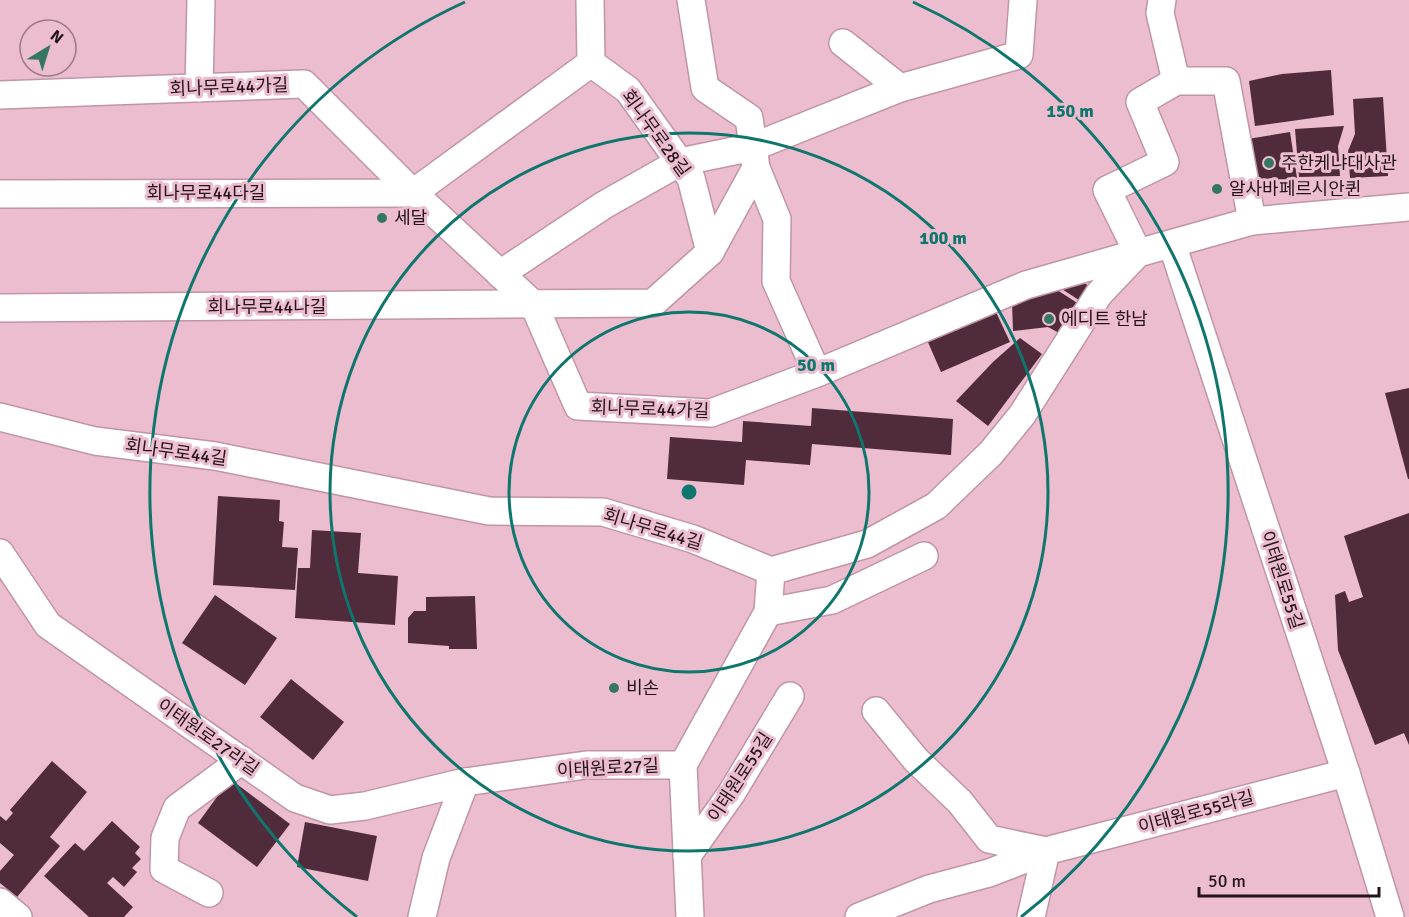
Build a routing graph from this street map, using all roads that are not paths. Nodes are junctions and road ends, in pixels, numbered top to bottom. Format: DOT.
graph roads {
  1 [pos="201,0"];
  2 [pos="590,0"];
  3 [pos="691,0"];
  4 [pos="1023,0"];
  5 [pos="1162,0"];
  6 [pos="843,43"];
  7 [pos="591,63"];
  8 [pos="1176,81"];
  9 [pos="200,88"];
  10 [pos="900,88"];
  11 [pos="0,95"];
  12 [pos="754,157"];
  13 [pos="680,162"];
  14 [pos="413,193"];
  15 [pos="0,194"];
  16 [pos="1409,207"];
  17 [pos="1252,221"];
  18 [pos="1172,244"];
  19 [pos="710,252"];
  20 [pos="1138,253"];
  21 [pos="500,274"];
  22 [pos="534,305"];
  23 [pos="0,308"];
  24 [pos="818,373"];
  25 [pos="0,417"];
  26 [pos="0,553"];
  27 [pos="924,556"];
  28 [pos="771,571"];
  29 [pos="768,612"];
  30 [pos="790,696"];
  31 [pos="876,711"];
  32 [pos="242,760"];
  33 [pos="683,765"];
  34 [pos="1346,773"];
  35 [pos="465,782"];
  36 [pos="1046,851"];
  37 [pos="687,856"];
  38 [pos="209,893"];
  39 [pos="0,902"];
  40 [pos="18,917"];
  41 [pos="422,917"];
  42 [pos="690,917"];
  43 [pos="859,917"];
  44 [pos="1031,917"];
  45 [pos="1390,917"];
  1 -- 9 [label="street"];
  2 -- 7 [label="street"];
  3 -- 12 [label="street"];
  4 -- 10 [label="street"];
  5 -- 8 [label="street"];
  6 -- 10 [label="street"];
  7 -- 13 [label="street, 회나무로28길"];
  7 -- 14 [label="street"];
  8 -- 17 [label="street"];
  8 -- 20 [label="street"];
  9 -- 11 [label="street, 회나무로44가길"];
  9 -- 14 [label="street, 회나무로44가길"];
  10 -- 12 [label="street"];
  12 -- 13 [label="street"];
  12 -- 19 [label="street"];
  12 -- 24 [label="street"];
  13 -- 19 [label="street, 회나무로28길"];
  13 -- 21 [label="street"];
  14 -- 15 [label="street, 회나무로44다길"];
  14 -- 21 [label="street, 회나무로44가길"];
  16 -- 17 [label="street"];
  17 -- 18 [label="street"];
  18 -- 20 [label="street"];
  18 -- 34 [label="street, 이태원로55길"];
  19 -- 22 [label="street"];
  20 -- 24 [label="street, 회나무로44가길"];
  20 -- 28 [label="street"];
  21 -- 22 [label="street, 회나무로44가길"];
  22 -- 23 [label="street, 회나무로44나길"];
  22 -- 24 [label="street, 회나무로44가길"];
  25 -- 28 [label="street, 회나무로44길"];
  26 -- 32 [label="street, 이태원로27라길"];
  27 -- 29 [label="street"];
  28 -- 29 [label="street, 이태원로27길"];
  29 -- 33 [label="street, 이태원로27길"];
  30 -- 37 [label="street, 이태원로55길"];
  31 -- 36 [label="street, 이태원로55라길"];
  32 -- 35 [label="street, 이태원로27라길"];
  32 -- 38 [label="street"];
  33 -- 35 [label="street, 이태원로27길"];
  33 -- 37 [label="street, 이태원로55길"];
  34 -- 36 [label="street, 이태원로55라길"];
  34 -- 45 [label="street, 이태원로55길"];
  35 -- 41 [label="street"];
  36 -- 43 [label="street"];
  36 -- 44 [label="street"];
  37 -- 42 [label="street, 이태원로55길"];
  39 -- 40 [label="street"];
}
